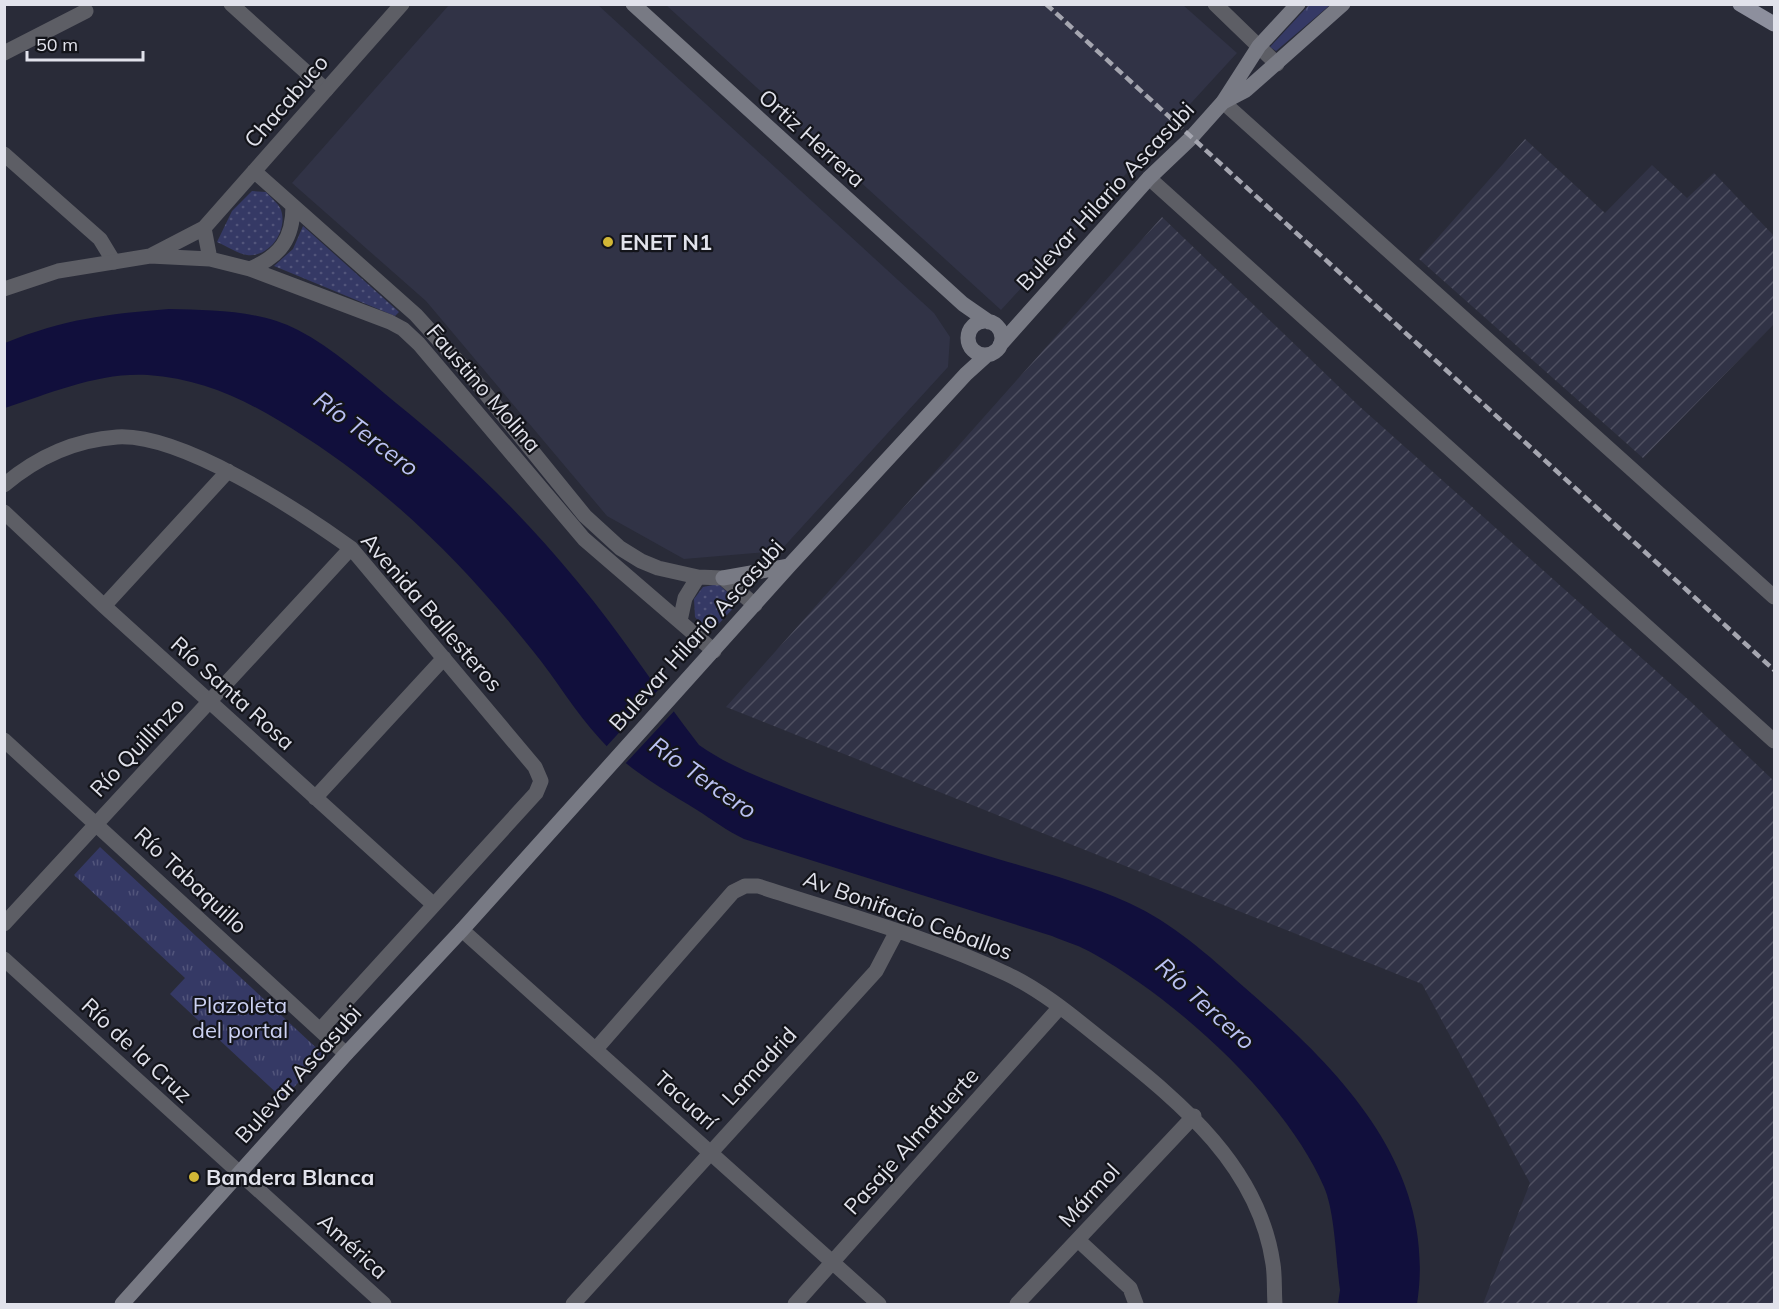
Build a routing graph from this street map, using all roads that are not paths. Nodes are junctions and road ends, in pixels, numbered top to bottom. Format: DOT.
graph roads {
  1 [pos="231,4"];
  2 [pos="402,4"];
  3 [pos="633,4"];
  4 [pos="1215,4"];
  5 [pos="1298,4"];
  6 [pos="1342,4"];
  7 [pos="1740,4"];
  8 [pos="86,11"];
  9 [pos="1774,24"];
  10 [pos="1259,46"];
  11 [pos="4,52"];
  12 [pos="1277,64"];
  13 [pos="326,90"];
  14 [pos="1223,102"];
  15 [pos="4,154"];
  16 [pos="254,171"];
  17 [pos="1149,178"];
  18 [pos="293,206"];
  19 [pos="204,228"];
  20 [pos="150,256"];
  21 [pos="210,258"];
  22 [pos="114,262"];
  23 [pos="250,269"];
  24 [pos="4,289"];
  25 [pos="963,304"];
  26 [pos="1020,321"];
  27 [pos="994,325"];
  28 [pos="969,331"];
  29 [pos="1000,345"];
  30 [pos="971,348"];
  31 [pos="987,355"];
  32 [pos="966,374"];
  33 [pos="228,471"];
  34 [pos="4,485"];
  35 [pos="4,512"];
  36 [pos="351,548"];
  37 [pos="789,566"];
  38 [pos="698,577"];
  39 [pos="723,578"];
  40 [pos="1774,597"];
  41 [pos="755,605"];
  42 [pos="104,606"];
  43 [pos="680,621"];
  44 [pos="714,651"];
  45 [pos="444,658"];
  46 [pos="210,702"];
  47 [pos="4,740"];
  48 [pos="1774,741"];
  49 [pos="315,798"];
  50 [pos="95,823"];
  51 [pos="434,905"];
  52 [pos="4,924"];
  53 [pos="462,930"];
  54 [pos="897,931"];
  55 [pos="4,959"];
  56 [pos="1060,1007"];
  57 [pos="320,1030"];
  58 [pos="597,1049"];
  59 [pos="346,1054"];
  60 [pos="1194,1116"];
  61 [pos="710,1153"];
  62 [pos="239,1174"];
  63 [pos="1078,1240"];
  64 [pos="833,1263"];
  65 [pos="122,1305"];
  66 [pos="384,1305"];
  67 [pos="573,1305"];
  68 [pos="795,1305"];
  69 [pos="879,1305"];
  70 [pos="1017,1305"];
  71 [pos="1136,1305"];
  72 [pos="1275,1305"];
  1 -- 13 [label="street"];
  2 -- 13 [label="street, Chacabuco"];
  3 -- 25 [label="main road, Ortiz Herrera"];
  4 -- 10 [label="street"];
  5 -- 10 [label="main road, Bulevar Hilario Ascasubi"];
  6 -- 12 [label="main road, Bulevar Hilario Ascasubi"];
  7 -- 9 [label="main road"];
  8 -- 11 [label="street"];
  10 -- 12 [label="street"];
  10 -- 14 [label="main road, Bulevar Hilario Ascasubi"];
  12 -- 14 [label="main road, Bulevar Hilario Ascasubi"];
  13 -- 16 [label="street, Chacabuco"];
  14 -- 17 [label="main road, Bulevar Hilario Ascasubi"];
  14 -- 40 [label="street"];
  15 -- 22 [label="street"];
  16 -- 18 [label="street, Faustino Molina"];
  16 -- 19 [label="street, Chacabuco"];
  17 -- 26 [label="main road, Bulevar Hilario Ascasubi"];
  17 -- 48 [label="street"];
  18 -- 23 [label="street"];
  18 -- 38 [label="street, Faustino Molina"];
  19 -- 20 [label="street"];
  19 -- 21 [label="street"];
  20 -- 21 [label="street, Faustino Molina"];
  20 -- 22 [label="street"];
  21 -- 23 [label="street, Faustino Molina"];
  22 -- 24 [label="street"];
  23 -- 43 [label="street, Faustino Molina"];
  25 -- 27 [label="main road, Ortiz Herrera"];
  25 -- 28 [label="main road"];
  26 -- 27 [label="main road"];
  26 -- 29 [label="main road, Bulevar Hilario Ascasubi"];
  27 -- 28 [label="main road"];
  27 -- 29 [label="main road"];
  28 -- 30 [label="main road"];
  29 -- 31 [label="main road"];
  30 -- 31 [label="main road"];
  30 -- 32 [label="main road"];
  31 -- 32 [label="main road, Bulevar Hilario Ascasubi"];
  32 -- 37 [label="main road, Bulevar Hilario Ascasubi"];
  33 -- 34 [label="street, Avenida Ballesteros"];
  33 -- 36 [label="street, Avenida Ballesteros"];
  33 -- 42 [label="street"];
  35 -- 42 [label="street, Río Santa Rosa"];
  36 -- 45 [label="street, Avenida Ballesteros"];
  36 -- 46 [label="street, Río Quillinzo"];
  37 -- 39 [label="main road"];
  37 -- 41 [label="main road, Bulevar Hilario Ascasubi"];
  38 -- 39 [label="street, Faustino Molina"];
  38 -- 43 [label="street"];
  39 -- 41 [label="street"];
  41 -- 44 [label="main road, Bulevar Hilario Ascasubi"];
  42 -- 46 [label="street, Río Santa Rosa"];
  43 -- 44 [label="street, Faustino Molina"];
  44 -- 53 [label="main road, Bulevar Hilario Ascasubi"];
  45 -- 49 [label="street"];
  45 -- 51 [label="street, Avenida Ballesteros"];
  46 -- 49 [label="street, Río Santa Rosa"];
  46 -- 50 [label="street, Río Quillinzo"];
  47 -- 50 [label="street, Río Tabaquillo"];
  49 -- 51 [label="street, Río Santa Rosa"];
  50 -- 52 [label="street, Río Quillinzo"];
  50 -- 57 [label="street, Río Tabaquillo"];
  51 -- 57 [label="street"];
  53 -- 58 [label="street, Tacuarí"];
  53 -- 59 [label="main road, Bulevar Ascasubi"];
  54 -- 56 [label="street, Av Bonifacio Ceballos"];
  54 -- 58 [label="street, Av Bonifacio Ceballos"];
  54 -- 61 [label="street, Lamadrid"];
  55 -- 62 [label="street, Río de la Cruz"];
  56 -- 60 [label="street, Av Bonifacio Ceballos"];
  56 -- 64 [label="street, Pasaje Almafuerte"];
  57 -- 59 [label="street, Río Tabaquillo"];
  58 -- 61 [label="street, Tacuarí"];
  59 -- 62 [label="main road, Bulevar Ascasubi"];
  60 -- 63 [label="street, Mármol"];
  60 -- 72 [label="street, Av Bonifacio Ceballos"];
  61 -- 64 [label="street, Tacuarí"];
  61 -- 67 [label="street, Lamadrid"];
  62 -- 65 [label="main road, Bulevar Ascasubi"];
  62 -- 66 [label="street, América"];
  63 -- 70 [label="street, Mármol"];
  63 -- 71 [label="street"];
  64 -- 68 [label="street, Pasaje Almafuerte"];
  64 -- 69 [label="street, Tacuarí"];
}
